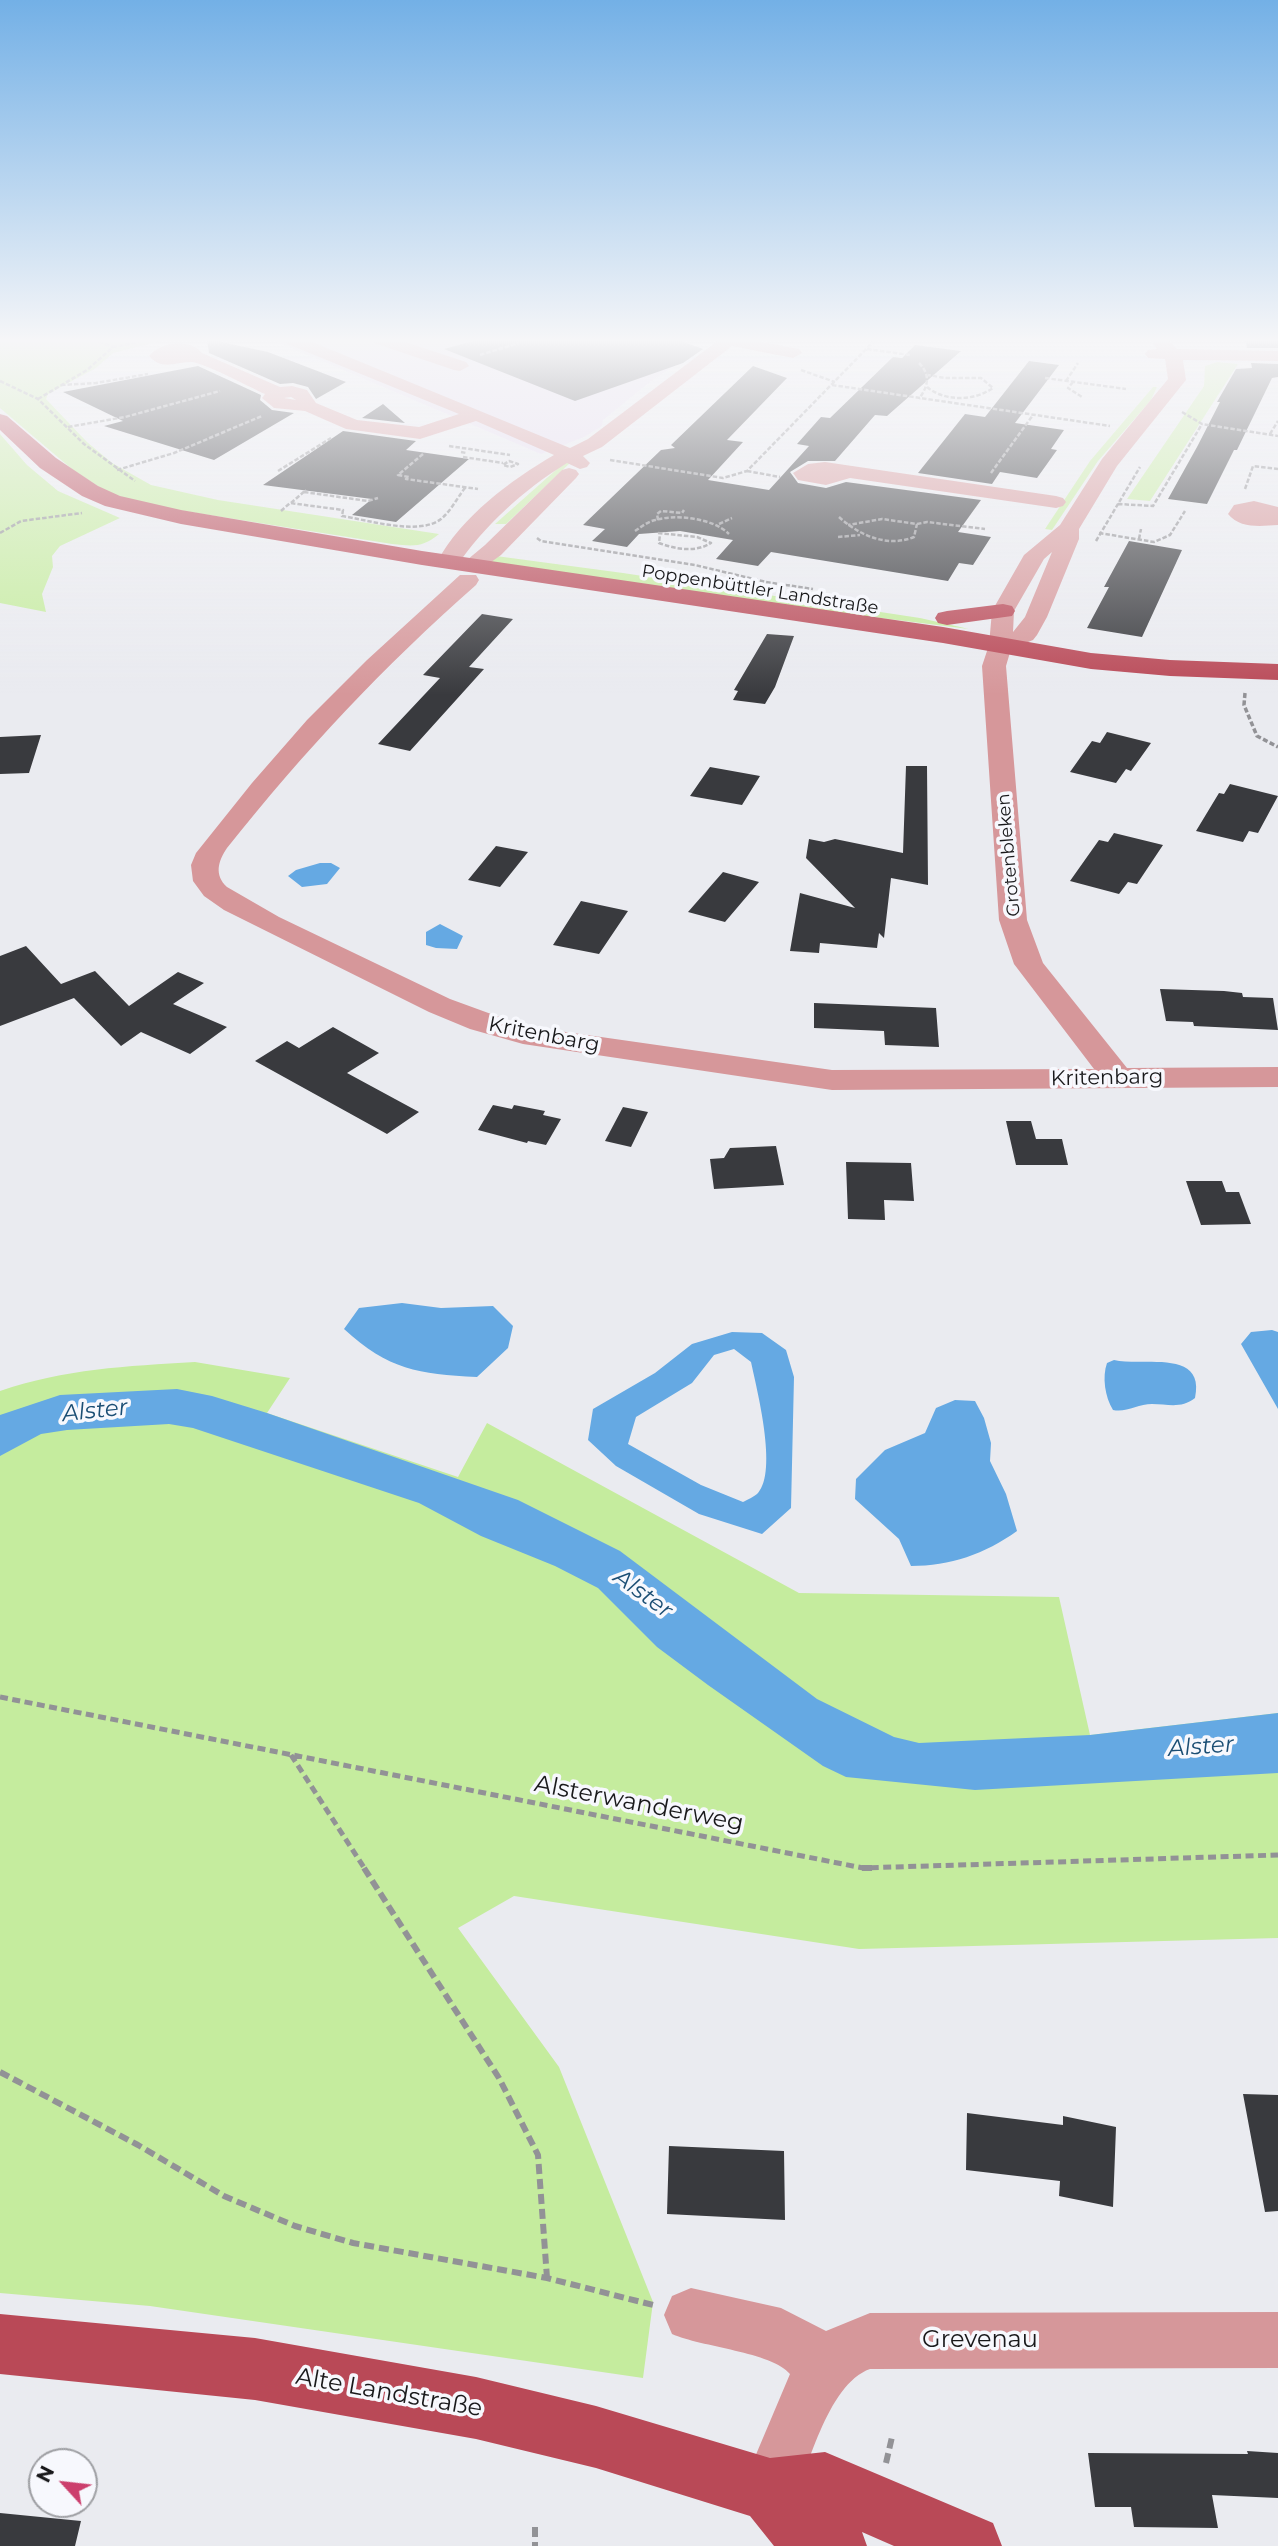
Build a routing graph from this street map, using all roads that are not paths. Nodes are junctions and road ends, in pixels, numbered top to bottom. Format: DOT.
graph roads {
  1 [pos="42,458"];
  2 [pos="576,458"];
  3 [pos="576,458"];
  4 [pos="1113,458"];
  5 [pos="848,472"];
  6 [pos="1071,481"];
  7 [pos="1056,502"];
  8 [pos="1245,507"];
  9 [pos="1278,517"];
  10 [pos="1068,530"];
  11 [pos="493,550"];
  12 [pos="1035,555"];
  13 [pos="461,564"];
  14 [pos="1008,630"];
  15 [pos="1278,672"];
  16 [pos="1117,1077"];
  17 [pos="1278,1077"];
  18 [pos="691,2315"];
  19 [pos="1278,2340"];
  20 [pos="0,2344"];
  21 [pos="823,2370"];
  22 [pos="770,2490"];
  23 [pos="835,2546"];
  24 [pos="970,2546"];
  1 -- 13 [label="main road, Poppenbüttler Landstraße"];
  2 -- 13 [label="street, Kritenbarg"];
  3 -- 11 [label="street, Kritenbarg"];
  4 -- 10 [label="street, Grotenbleken"];
  5 -- 7 [label="street"];
  6 -- 7 [label="street, Grotenbleken"];
  7 -- 12 [label="street, Grotenbleken"];
  8 -- 9 [label="street"];
  10 -- 12 [label="street, Grotenbleken"];
  10 -- 14 [label="street, Grotenbleken"];
  11 -- 13 [label="main road, Poppenbüttler Landstraße"];
  11 -- 14 [label="main road, Poppenbüttler Landstraße"];
  12 -- 14 [label="street, Grotenbleken"];
  13 -- 14 [label="main road, Poppenbüttler Landstraße"];
  13 -- 16 [label="street, Kritenbarg"];
  14 -- 15 [label="main road, Poppenbüttler Landstraße"];
  14 -- 16 [label="street, Grotenbleken"];
  16 -- 17 [label="street, Kritenbarg"];
  18 -- 21 [label="street"];
  19 -- 21 [label="street, Grevenau"];
  20 -- 22 [label="main road, Alte Landstraße"];
  21 -- 22 [label="street, Grevenau"];
  22 -- 23 [label="main road"];
  22 -- 24 [label="main road, Alte Landstraße"];
}
